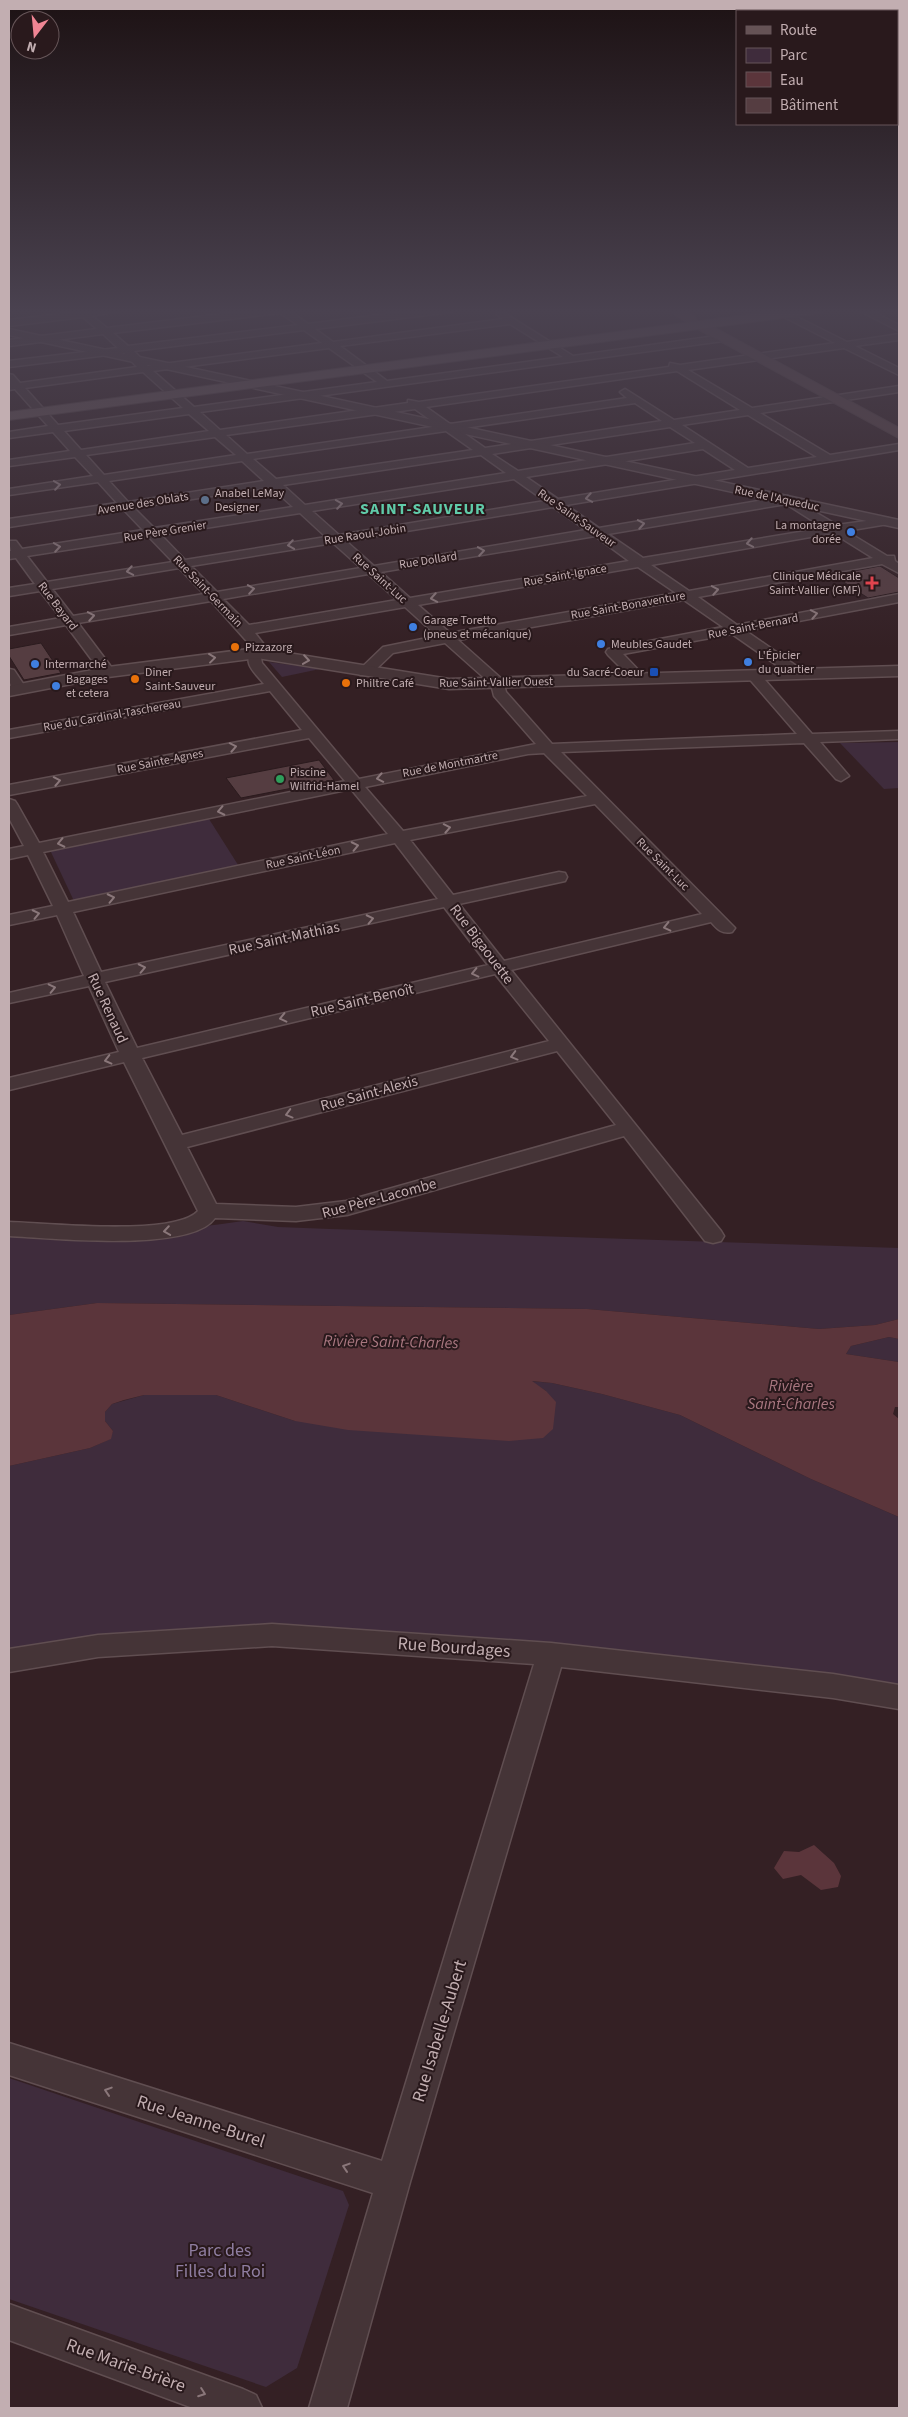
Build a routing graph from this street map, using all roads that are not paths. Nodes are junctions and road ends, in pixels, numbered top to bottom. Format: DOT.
graph roads {
  1 [pos="49,422"];
  2 [pos="111,422"];
  3 [pos="205,422"];
  4 [pos="298,422"];
  5 [pos="422,422"];
  6 [pos="440,422"];
  7 [pos="490,422"];
  8 [pos="671,422"];
  9 [pos="765,422"];
  10 [pos="876,422"];
  11 [pos="449,428"];
  12 [pos="56,429"];
  13 [pos="218,433"];
  14 [pos="899,434"];
  15 [pos="9,435"];
  16 [pos="527,445"];
  17 [pos="706,446"];
  18 [pos="899,447"];
  19 [pos="484,452"];
  20 [pos="78,453"];
  21 [pos="245,458"];
  22 [pos="827,458"];
  23 [pos="604,461"];
  24 [pos="9,463"];
  25 [pos="744,471"];
  26 [pos="518,476"];
  27 [pos="102,479"];
  28 [pos="689,480"];
  29 [pos="274,483"];
  30 [pos="9,492"];
  31 [pos="788,500"];
  32 [pos="556,504"];
  33 [pos="126,506"];
  34 [pos="303,509"];
  35 [pos="884,521"];
  36 [pos="9,524"];
  37 [pos="899,524"];
  38 [pos="836,529"];
  39 [pos="596,532"];
  40 [pos="152,533"];
  41 [pos="337,538"];
  42 [pos="9,540"];
  43 [pos="14,554"];
  44 [pos="899,557"];
  45 [pos="884,560"];
  46 [pos="640,562"];
  47 [pos="182,563"];
  48 [pos="369,569"];
  49 [pos="899,569"];
  50 [pos="43,586"];
  51 [pos="9,592"];
  52 [pos="687,594"];
  53 [pos="213,595"];
  54 [pos="899,598"];
  55 [pos="408,603"];
  56 [pos="70,620"];
  57 [pos="735,629"];
  58 [pos="246,630"];
  59 [pos="9,631"];
  60 [pos="448,637"];
  61 [pos="257,653"];
  62 [pos="899,671"];
  63 [pos="108,672"];
  64 [pos="365,672"];
  65 [pos="9,674"];
  66 [pos="800,674"];
  67 [pos="753,675"];
  68 [pos="639,678"];
  69 [pos="498,683"];
  70 [pos="275,686"];
  71 [pos="14,690"];
  72 [pos="311,733"];
  73 [pos="9,734"];
  74 [pos="899,735"];
  75 [pos="808,738"];
  76 [pos="548,748"];
  77 [pos="841,776"];
  78 [pos="355,783"];
  79 [pos="9,790"];
  80 [pos="598,799"];
  81 [pos="9,804"];
  82 [pos="399,837"];
  83 [pos="35,849"];
  84 [pos="9,854"];
  85 [pos="559,877"];
  86 [pos="450,902"];
  87 [pos="63,908"];
  88 [pos="9,920"];
  89 [pos="720,922"];
  90 [pos="499,967"];
  91 [pos="95,979"];
  92 [pos="9,998"];
  93 [pos="561,1044"];
  94 [pos="130,1054"];
  95 [pos="9,1084"];
  96 [pos="629,1128"];
  97 [pos="177,1143"];
  98 [pos="209,1211"];
  99 [pos="9,1229"];
  100 [pos="713,1236"];
  101 [pos="551,1654"];
  102 [pos="9,1661"];
  103 [pos="899,1696"];
  104 [pos="9,2059"];
  105 [pos="393,2182"];
  106 [pos="9,2322"];
  107 [pos="243,2408"];
  108 [pos="328,2408"];
  1 -- 12 [label="street, Rue Saint-Germain"];
  2 -- 12 [label="street"];
  3 -- 13 [label="street, Rue Saint-Luc"];
  4 -- 13 [label="street"];
  5 -- 11 [label="street, Rue de l'Aqueduc"];
  6 -- 11 [label="street, Rue Saint-Sauveur"];
  7 -- 11 [label="street"];
  8 -- 16 [label="street, Avenue des Oblats"];
  8 -- 17 [label="street"];
  9 -- 22 [label="street"];
  10 -- 14 [label="main road"];
  11 -- 16 [label="street, Rue de l'Aqueduc"];
  11 -- 19 [label="street, Rue Saint-Sauveur"];
  11 -- 21 [label="street"];
  12 -- 15 [label="street"];
  12 -- 20 [label="street, Rue Saint-Germain"];
  13 -- 20 [label="street"];
  13 -- 21 [label="street, Rue Saint-Luc"];
  16 -- 19 [label="street, Avenue des Oblats"];
  16 -- 23 [label="street, Rue de l'Aqueduc"];
  17 -- 23 [label="street, Rue Père Grenier"];
  17 -- 25 [label="street"];
  18 -- 22 [label="street, Rue Raoul-Jobin"];
  19 -- 26 [label="street, Rue Saint-Sauveur"];
  19 -- 29 [label="street, Avenue des Oblats"];
  20 -- 24 [label="street"];
  20 -- 27 [label="street, Rue Saint-Germain"];
  21 -- 27 [label="street"];
  21 -- 29 [label="street, Rue Saint-Luc"];
  22 -- 25 [label="street, Rue Raoul-Jobin"];
  23 -- 26 [label="street, Rue Père Grenier"];
  23 -- 28 [label="street, Rue de l'Aqueduc"];
  25 -- 28 [label="street, Rue Raoul-Jobin"];
  26 -- 32 [label="street, Rue Saint-Sauveur"];
  34 -- 26 [label="street, Rue Père Grenier, one-way"];
  30 -- 27 [label="street, one-way"];
  27 -- 33 [label="street, Rue Saint-Germain"];
  28 -- 31 [label="street, Rue de l'Aqueduc"];
  28 -- 32 [label="street, Rue Raoul-Jobin, one-way"];
  29 -- 33 [label="street, Avenue des Oblats"];
  29 -- 34 [label="street, Rue Saint-Luc"];
  31 -- 35 [label="street, Rue de l'Aqueduc"];
  31 -- 38 [label="street"];
  39 -- 31 [label="street, Rue Dollard, one-way"];
  32 -- 39 [label="street, Rue Saint-Sauveur"];
  32 -- 41 [label="street, Rue Raoul-Jobin"];
  33 -- 36 [label="street, Avenue des Oblats"];
  33 -- 40 [label="street, Rue Saint-Germain"];
  34 -- 40 [label="street, Rue Père Grenier"];
  34 -- 41 [label="street, Rue Saint-Luc"];
  35 -- 37 [label="street, Rue de l'Aqueduc"];
  35 -- 38 [label="street, Rue Saint-Ignace"];
  38 -- 45 [label="street"];
  38 -- 46 [label="street, Rue Saint-Ignace, one-way"];
  39 -- 46 [label="street, Rue Saint-Sauveur"];
  48 -- 39 [label="street, Rue Dollard, one-way"];
  43 -- 40 [label="street, Rue Père Grenier, one-way"];
  40 -- 47 [label="street, Rue Saint-Germain"];
  41 -- 47 [label="street, Rue Raoul-Jobin, one-way"];
  41 -- 48 [label="street, Rue Saint-Luc"];
  42 -- 43 [label="street, Rue Bayard"];
  43 -- 50 [label="street, Rue Bayard"];
  44 -- 45 [label="street, Rue Saint-Bonaventure"];
  45 -- 49 [label="street"];
  52 -- 45 [label="street, Rue Saint-Bonaventure, one-way"];
  46 -- 52 [label="street, Rue Saint-Sauveur"];
  46 -- 55 [label="street, Rue Saint-Ignace, one-way"];
  47 -- 50 [label="street, Rue Raoul-Jobin, one-way"];
  47 -- 53 [label="street, Rue Saint-Germain"];
  53 -- 48 [label="street, Rue Dollard, one-way"];
  48 -- 55 [label="street, Rue Saint-Luc"];
  50 -- 51 [label="street, Rue Raoul-Jobin"];
  50 -- 56 [label="street, Rue Bayard"];
  52 -- 57 [label="street, Rue Saint-Sauveur"];
  52 -- 60 [label="street, Rue Saint-Bonaventure"];
  56 -- 53 [label="street, Rue Dollard, one-way"];
  53 -- 58 [label="street, Rue Saint-Germain"];
  57 -- 54 [label="street, Rue Saint-Bernard, one-way"];
  55 -- 58 [label="street, Rue Saint-Ignace"];
  55 -- 60 [label="street, Rue Saint-Luc"];
  56 -- 59 [label="street, Rue Dollard"];
  56 -- 63 [label="street, Rue Bayard"];
  57 -- 66 [label="street, Rue Saint-Sauveur"];
  57 -- 68 [label="street, Rue Saint-Bernard"];
  58 -- 61 [label="street, Rue Saint-Germain"];
  60 -- 64 [label="street, Rue Saint-Bonaventure"];
  60 -- 69 [label="street, Rue Saint-Luc"];
  63 -- 61 [label="street, Rue Saint-Vallier Ouest, one-way"];
  61 -- 64 [label="street, Rue Saint-Vallier Ouest, one-way"];
  61 -- 70 [label="street, Rue Bigaouette"];
  62 -- 66 [label="street, Rue Saint-Vallier Ouest"];
  63 -- 71 [label="street, Rue Saint-Vallier Ouest"];
  64 -- 69 [label="street, Rue Saint-Vallier Ouest"];
  65 -- 71 [label="street"];
  66 -- 67 [label="street, Rue Saint-Vallier Ouest"];
  67 -- 68 [label="street, Rue Saint-Vallier Ouest"];
  67 -- 75 [label="street"];
  68 -- 69 [label="street, Rue Saint-Vallier Ouest"];
  69 -- 76 [label="street, Rue Saint-Luc"];
  70 -- 72 [label="street, Rue Bigaouette"];
  70 -- 73 [label="street, Rue du Cardinal-Taschereau"];
  72 -- 78 [label="street, Rue Bigaouette"];
  79 -- 72 [label="street, Rue Sainte-Agnes, one-way"];
  74 -- 75 [label="street, Rue de Montmartre"];
  75 -- 76 [label="street, Rue de Montmartre"];
  75 -- 77 [label="street"];
  76 -- 78 [label="street, Rue de Montmartre, one-way"];
  76 -- 80 [label="street, Rue Saint-Luc"];
  78 -- 82 [label="street, Rue Bigaouette"];
  78 -- 83 [label="street, Rue de Montmartre, one-way"];
  82 -- 80 [label="street, Rue Saint-Léon, one-way"];
  80 -- 89 [label="street, Rue Saint-Luc"];
  81 -- 83 [label="street, Rue Renaud"];
  82 -- 86 [label="street, Rue Bigaouette"];
  87 -- 82 [label="street, Rue Saint-Léon, one-way"];
  83 -- 84 [label="street, Rue de Montmartre"];
  83 -- 87 [label="street, Rue Renaud"];
  85 -- 86 [label="street, Rue Saint-Mathias"];
  86 -- 90 [label="street, Rue Bigaouette"];
  91 -- 86 [label="street, Rue Saint-Mathias, one-way"];
  88 -- 87 [label="street, Rue Saint-Léon, one-way"];
  87 -- 91 [label="street, Rue Renaud"];
  89 -- 90 [label="street, Rue Saint-Benoît, one-way"];
  90 -- 93 [label="street, Rue Bigaouette"];
  90 -- 94 [label="street, Rue Saint-Benoît, one-way"];
  92 -- 91 [label="street, Rue Saint-Mathias, one-way"];
  91 -- 94 [label="street, Rue Renaud"];
  93 -- 96 [label="street, Rue Bigaouette"];
  93 -- 97 [label="street, Rue Saint-Alexis, one-way"];
  94 -- 95 [label="street, Rue Saint-Benoît, one-way"];
  94 -- 97 [label="street, Rue Renaud"];
  96 -- 98 [label="street, Rue Père-Lacombe"];
  96 -- 100 [label="street, Rue Bigaouette"];
  97 -- 98 [label="street, Rue Renaud"];
  98 -- 99 [label="street, one-way"];
  101 -- 102 [label="street, Rue Bourdages"];
  101 -- 103 [label="street, Rue Bourdages"];
  101 -- 105 [label="street, Rue Isabelle-Aubert"];
  105 -- 104 [label="street, Rue Jeanne-Burel, one-way"];
  105 -- 108 [label="street, Rue Isabelle-Aubert"];
  106 -- 107 [label="street, Rue Marie-Brière, one-way"];
}
